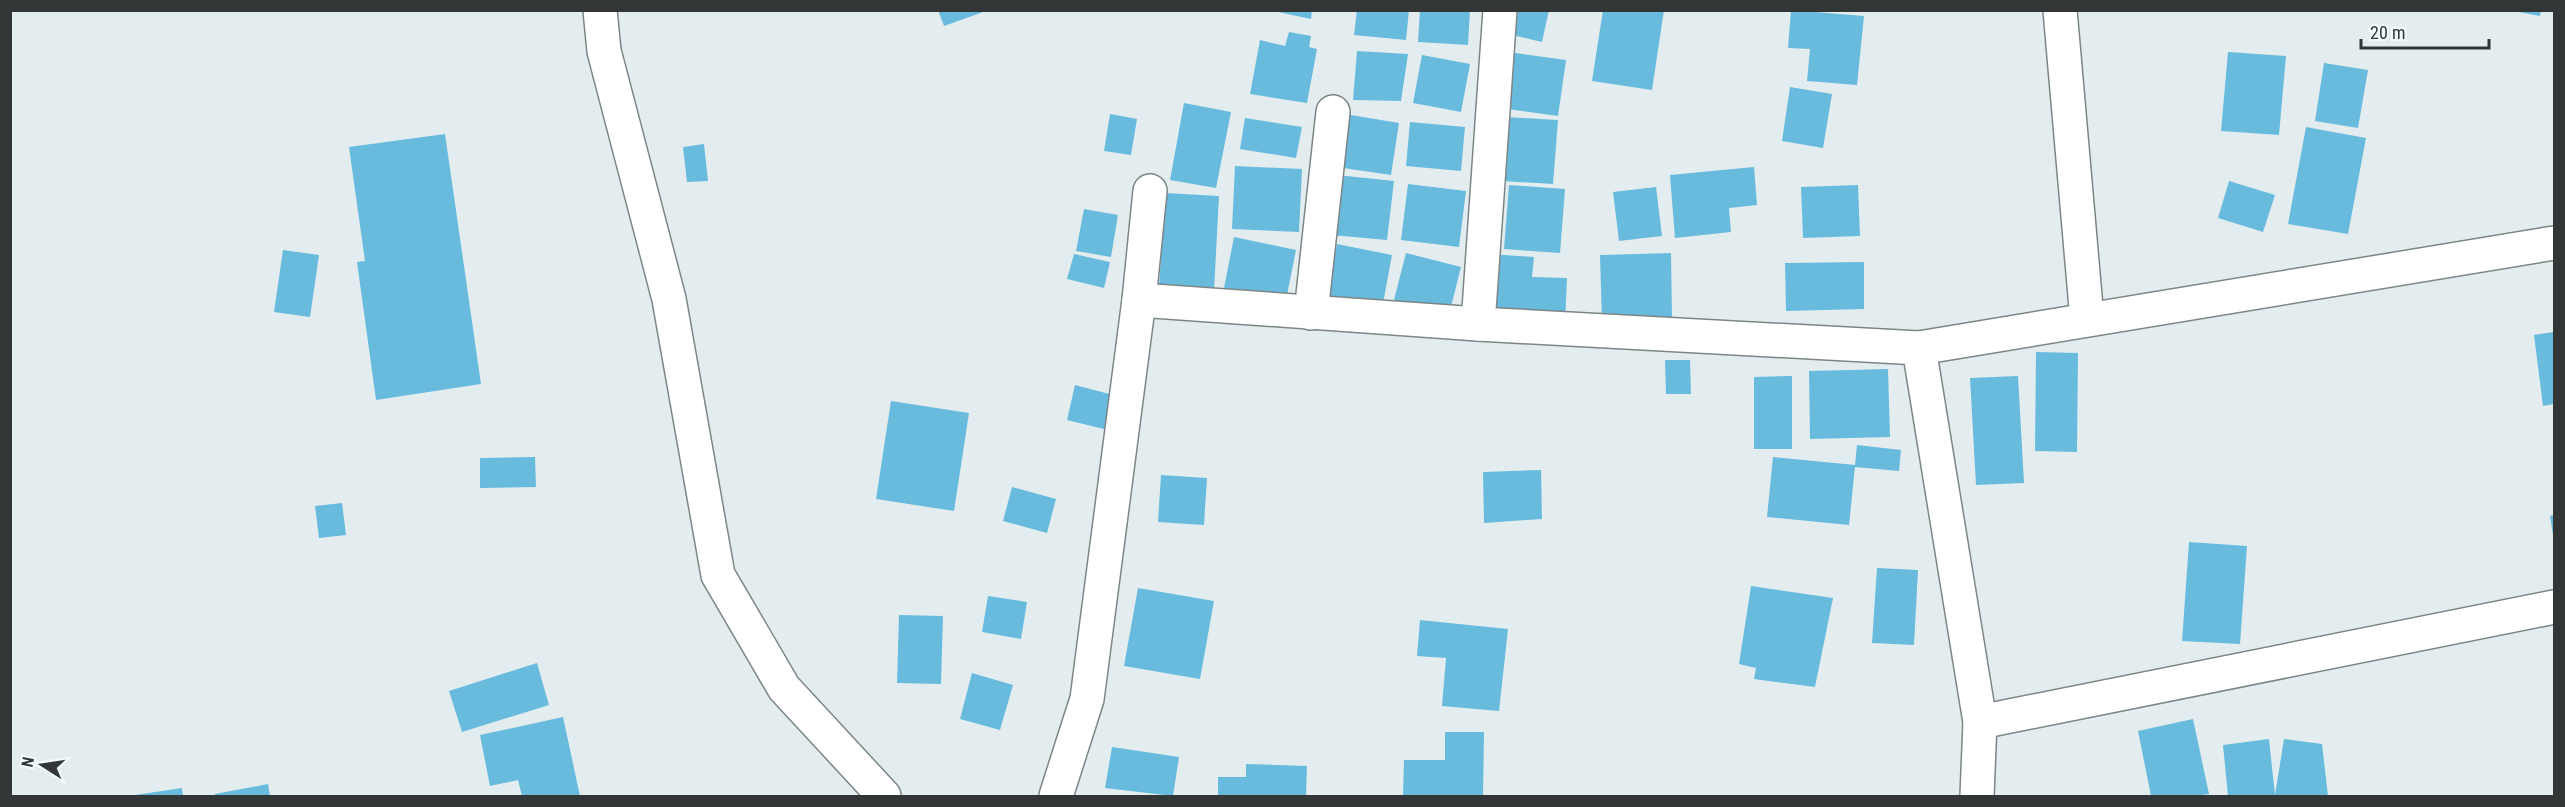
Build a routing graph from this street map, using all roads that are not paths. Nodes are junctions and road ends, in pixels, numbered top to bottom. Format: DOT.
graph roads {
  1 [pos="600,10"];
  2 [pos="1500,10"];
  3 [pos="2060,10"];
  4 [pos="1334,112"];
  5 [pos="1150,190"];
  6 [pos="2554,243"];
  7 [pos="1139,300"];
  8 [pos="1311,313"];
  9 [pos="2086,319"];
  10 [pos="1478,324"];
  11 [pos="1919,348"];
  12 [pos="2554,607"];
  13 [pos="1980,722"];
  14 [pos="880,796"];
  15 [pos="1056,796"];
  16 [pos="1977,796"];
  1 -- 14 [label="street"];
  2 -- 10 [label="street"];
  3 -- 9 [label="street"];
  4 -- 8 [label="street"];
  5 -- 7 [label="street"];
  6 -- 9 [label="street"];
  7 -- 8 [label="street"];
  7 -- 15 [label="street"];
  8 -- 10 [label="street"];
  9 -- 11 [label="street"];
  10 -- 11 [label="street"];
  11 -- 13 [label="street"];
  12 -- 13 [label="street"];
  13 -- 16 [label="street"];
}
